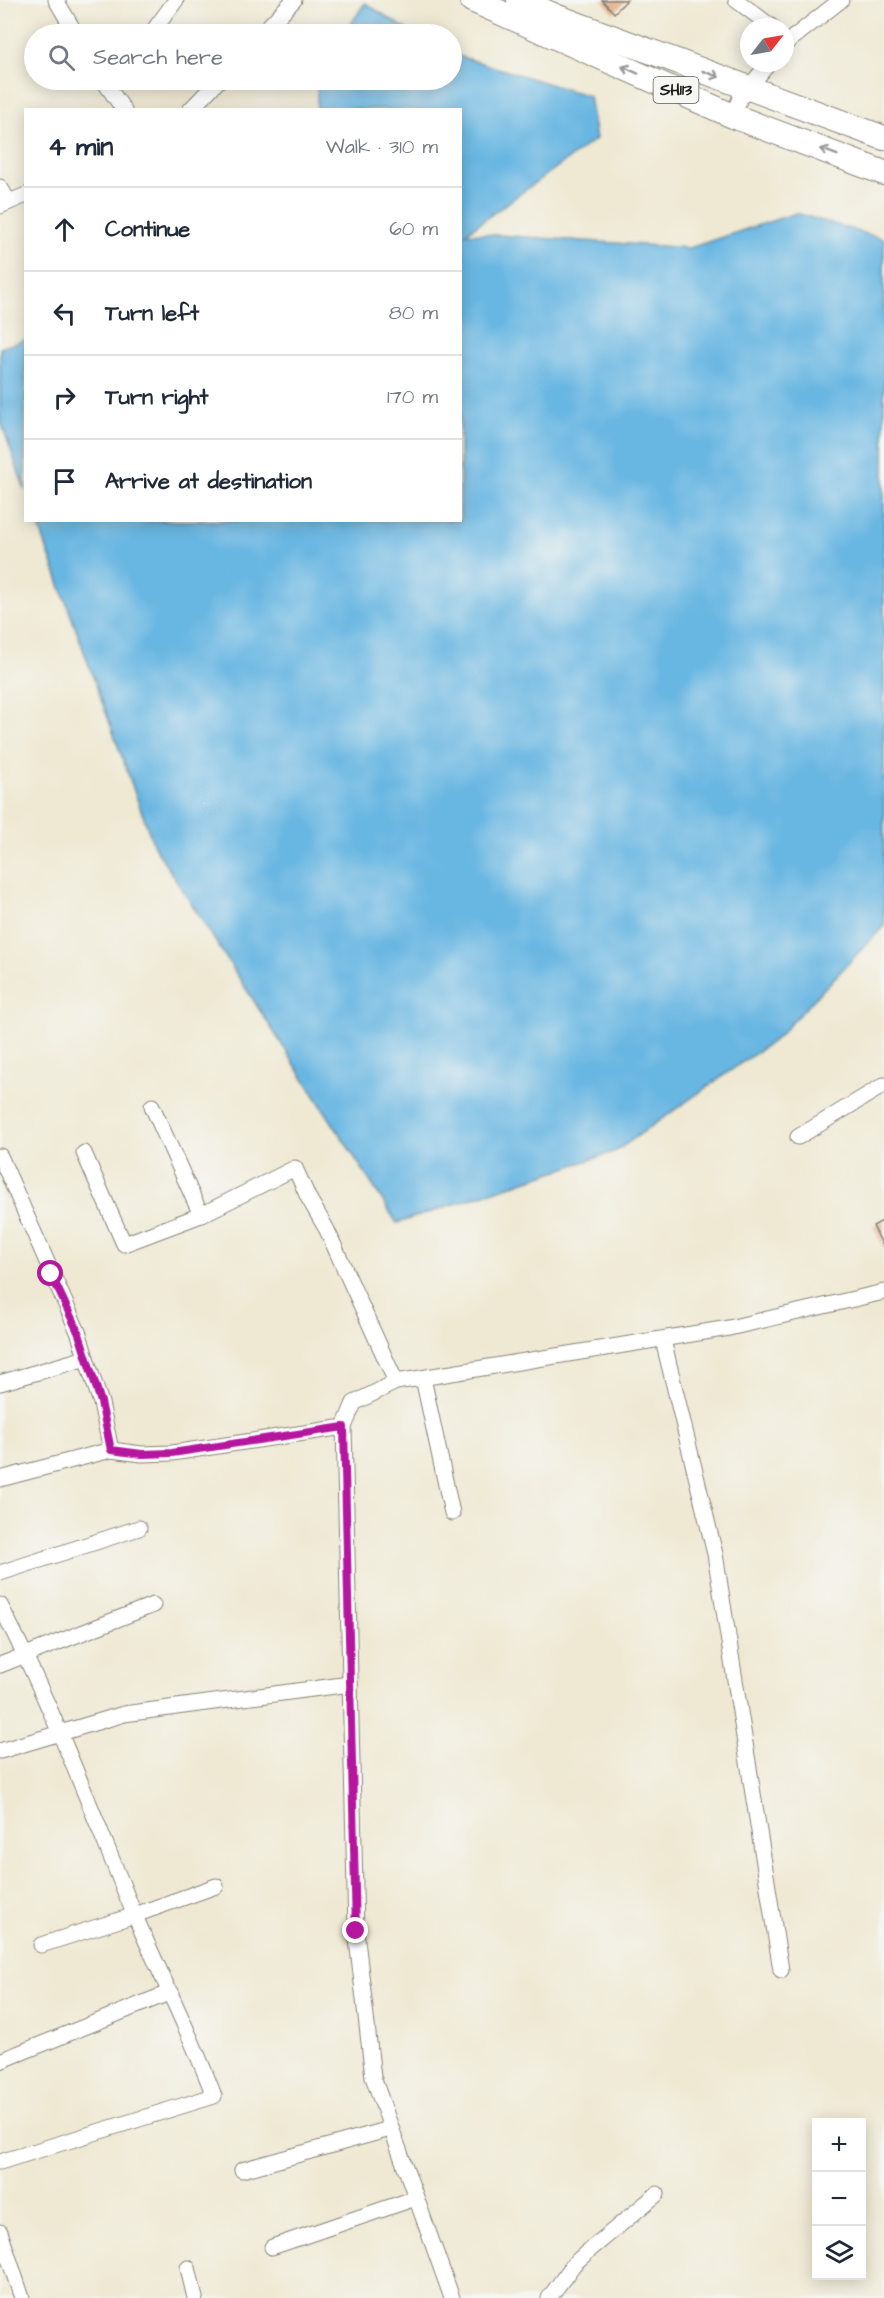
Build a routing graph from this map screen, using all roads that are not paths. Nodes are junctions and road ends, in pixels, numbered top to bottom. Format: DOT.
graph roads {
  1 [pos="56,0"];
  2 [pos="176,0"];
  3 [pos="294,0"];
  4 [pos="472,0"];
  5 [pos="519,0"];
  6 [pos="736,0"];
  7 [pos="841,0"];
  8 [pos="555,17"];
  9 [pos="760,18"];
  10 [pos="70,24"];
  11 [pos="158,24"];
  12 [pos="271,24"];
  13 [pos="794,34"];
  14 [pos="761,72"];
  15 [pos="748,86"];
  16 [pos="113,90"];
  17 [pos="209,90"];
  18 [pos="123,108"];
  19 [pos="191,108"];
  20 [pos="733,116"];
  21 [pos="884,138"];
  22 [pos="884,173"];
  23 [pos="0,187"];
  24 [pos="24,196"];
  25 [pos="5,204"];
  26 [pos="884,1085"];
  27 [pos="152,1106"];
  28 [pos="798,1137"];
  29 [pos="84,1153"];
  30 [pos="0,1156"];
  31 [pos="201,1215"];
  32 [pos="884,1292"];
  33 [pos="663,1340"];
  34 [pos="86,1358"];
  35 [pos="423,1378"];
  36 [pos="396,1382"];
  37 [pos="0,1383"];
  38 [pos="344,1427"];
  39 [pos="111,1450"];
  40 [pos="0,1479"];
  41 [pos="452,1513"];
  42 [pos="139,1528"];
  43 [pos="0,1573"];
  44 [pos="0,1605"];
  45 [pos="153,1605"];
  46 [pos="23,1655"];
  47 [pos="0,1665"];
  48 [pos="350,1684"];
  49 [pos="59,1732"];
  50 [pos="0,1751"];
  51 [pos="216,1886"];
  52 [pos="135,1915"];
  53 [pos="40,1945"];
  54 [pos="781,1970"];
  55 [pos="171,1992"];
  56 [pos="0,2061"];
  57 [pos="390,2129"];
  58 [pos="0,2162"];
  59 [pos="242,2170"];
  60 [pos="657,2194"];
  61 [pos="416,2198"];
  62 [pos="0,2232"];
  63 [pos="272,2247"];
  64 [pos="188,2268"];
  65 [pos="22,2298"];
  66 [pos="195,2298"];
  67 [pos="452,2298"];
  68 [pos="549,2298"];
  1 -- 10 [label="street"];
  2 -- 11 [label="street"];
  3 -- 12 [label="street"];
  4 -- 8 [label="main road, SH113"];
  5 -- 8 [label="main road, SH113"];
  6 -- 9 [label="street"];
  7 -- 13 [label="street"];
  8 -- 15 [label="main road, SH113, one-way"];
  20 -- 8 [label="main road, SH113, one-way"];
  14 -- 15 [label="street"];
  15 -- 20 [label="street"];
  15 -- 21 [label="main road, SH113"];
  16 -- 18 [label="street"];
  17 -- 19 [label="street"];
  22 -- 20 [label="main road, SH113, one-way"];
  23 -- 25 [label="street"];
  24 -- 25 [label="street"];
  26 -- 28 [label="street"];
  27 -- 31 [label="street"];
  29 -- 31 [label="street"];
  30 -- 34 [label="street"];
  31 -- 36 [label="street"];
  32 -- 33 [label="street"];
  33 -- 35 [label="street"];
  33 -- 54 [label="street"];
  34 -- 37 [label="street"];
  34 -- 39 [label="street"];
  35 -- 36 [label="street"];
  35 -- 41 [label="street"];
  36 -- 38 [label="street"];
  38 -- 39 [label="street"];
  38 -- 48 [label="street"];
  39 -- 40 [label="street"];
  42 -- 43 [label="street"];
  44 -- 46 [label="street"];
  45 -- 46 [label="street"];
  46 -- 47 [label="street"];
  46 -- 49 [label="street"];
  48 -- 49 [label="street"];
  48 -- 57 [label="street"];
  49 -- 50 [label="street"];
  49 -- 52 [label="street"];
  51 -- 52 [label="street"];
  52 -- 53 [label="street"];
  52 -- 55 [label="street"];
  55 -- 56 [label="street"];
  55 -- 58 [label="street"];
  57 -- 59 [label="street"];
  57 -- 61 [label="street"];
  60 -- 68 [label="street"];
  61 -- 63 [label="street"];
  61 -- 67 [label="street"];
  62 -- 65 [label="street"];
  64 -- 66 [label="street"];
}
